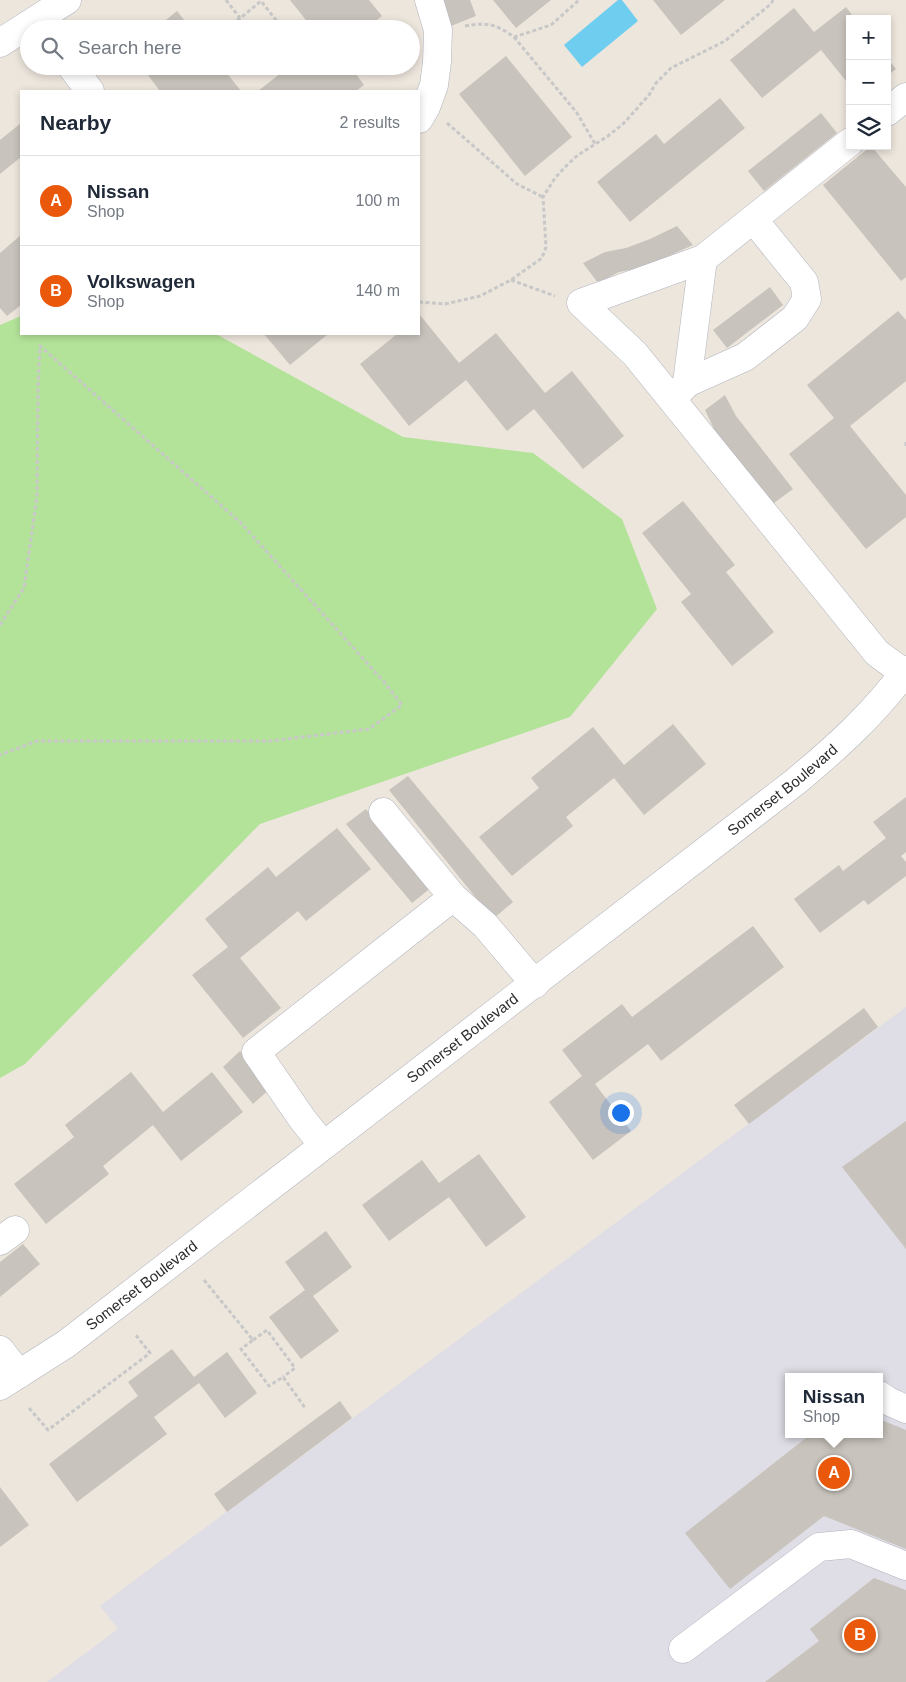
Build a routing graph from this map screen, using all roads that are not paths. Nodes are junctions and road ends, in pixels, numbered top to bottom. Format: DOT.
graph roads {
  1 [pos="67,0"];
  2 [pos="429,0"];
  3 [pos="44,20"];
  4 [pos="20,34"];
  5 [pos="0,43"];
  6 [pos="78,75"];
  7 [pos="89,90"];
  8 [pos="906,97"];
  9 [pos="891,109"];
  10 [pos="420,117"];
  11 [pos="846,145"];
  12 [pos="753,219"];
  13 [pos="703,259"];
  14 [pos="680,391"];
  15 [pos="905,671"];
  16 [pos="383,812"];
  17 [pos="453,897"];
  18 [pos="535,984"];
  19 [pos="323,1145"];
  20 [pos="0,1350"];
  21 [pos="9,1380"];
  22 [pos="883,1397"];
  23 [pos="906,1409"];
  24 [pos="906,1566"];
  25 [pos="684,1649"];
  1 -- 3 [label="street"];
  2 -- 10 [label="street"];
  4 -- 5 [label="street"];
  6 -- 7 [label="street"];
  8 -- 9 [label="street"];
  11 -- 12 [label="street"];
  12 -- 13 [label="street"];
  12 -- 14 [label="street"];
  13 -- 14 [label="street"];
  13 -- 14 [label="street"];
  14 -- 15 [label="street"];
  15 -- 18 [label="street, Somerset Boulevard"];
  16 -- 17 [label="street"];
  17 -- 18 [label="street"];
  17 -- 19 [label="street"];
  18 -- 19 [label="street, Somerset Boulevard"];
  19 -- 21 [label="street, Somerset Boulevard"];
  20 -- 21 [label="street"];
  22 -- 23 [label="street"];
  24 -- 25 [label="street"];
}
